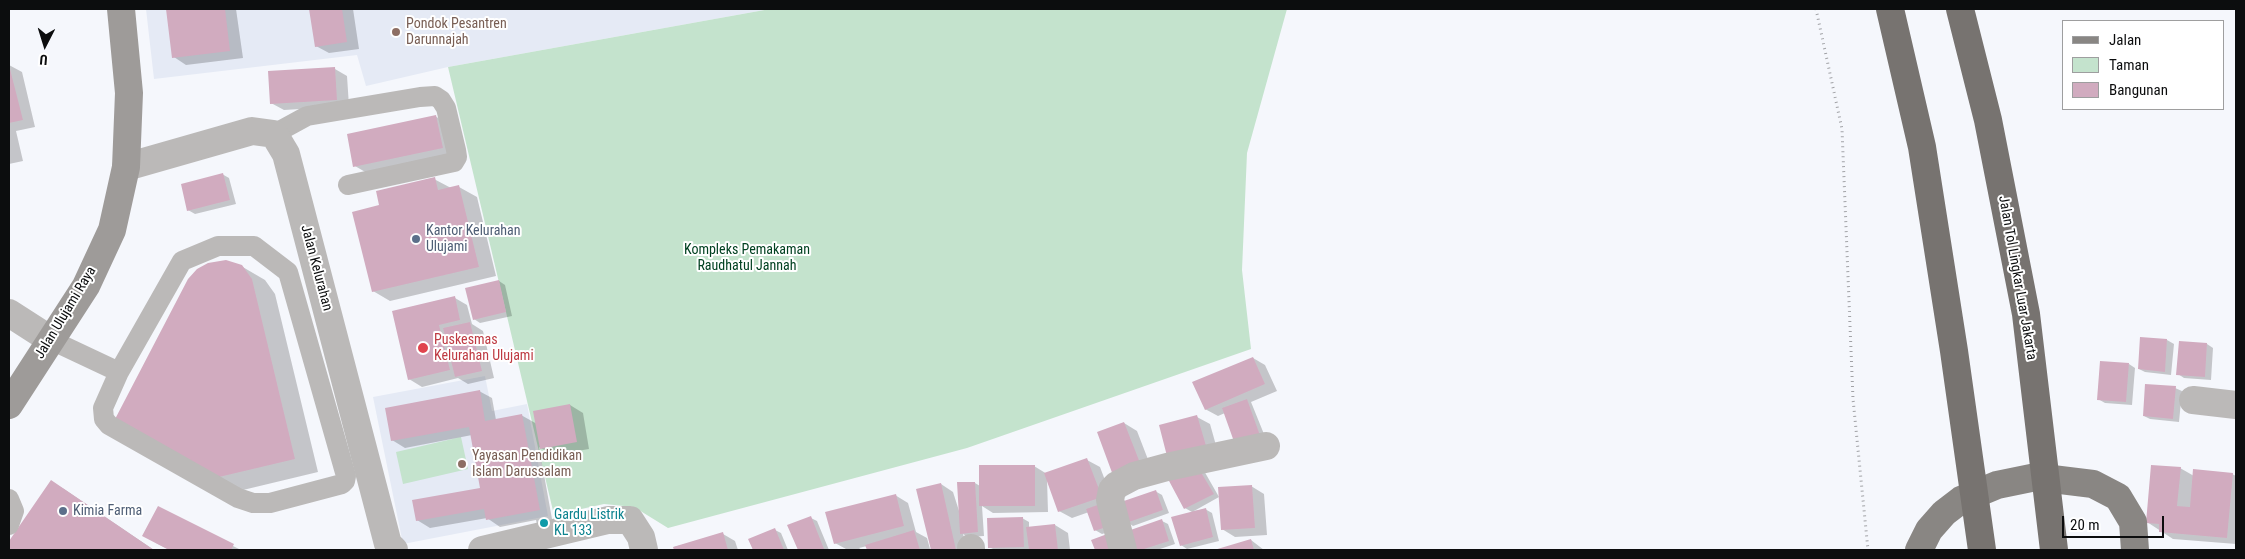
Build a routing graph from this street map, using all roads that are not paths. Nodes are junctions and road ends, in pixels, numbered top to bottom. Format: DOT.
graph roads {
  1 [pos="121,9"];
  2 [pos="1890,9"];
  3 [pos="1960,9"];
  4 [pos="274,134"];
  5 [pos="126,167"];
  6 [pos="348,184"];
  7 [pos="9,313"];
  8 [pos="51,340"];
  9 [pos="119,372"];
  10 [pos="2193,400"];
  11 [pos="9,405"];
  12 [pos="2236,405"];
  13 [pos="1266,446"];
  14 [pos="9,500"];
  15 [pos="9,525"];
  16 [pos="394,550"];
  17 [pos="482,550"];
  18 [pos="644,550"];
  19 [pos="1123,550"];
  20 [pos="1919,550"];
  21 [pos="1982,550"];
  22 [pos="2054,550"];
  23 [pos="2135,550"];
  1 -- 5 [label="street, Jalan Ulujami Raya"];
  2 -- 21 [label="highway"];
  3 -- 22 [label="highway, Jalan Tol Lingkar Luar Jakarta"];
  4 -- 5 [label="street"];
  4 -- 6 [label="lane"];
  4 -- 16 [label="street, Jalan Kelurahan"];
  5 -- 8 [label="street, Jalan Ulujami Raya"];
  7 -- 8 [label="street"];
  8 -- 9 [label="lane"];
  8 -- 11 [label="street, Jalan Ulujami Raya"];
  9 -- 9 [label="lane"];
  10 -- 12 [label="street"];
  13 -- 19 [label="street"];
  14 -- 15 [label="lane"];
  17 -- 18 [label="street"];
  20 -- 23 [label="main road"];
}
